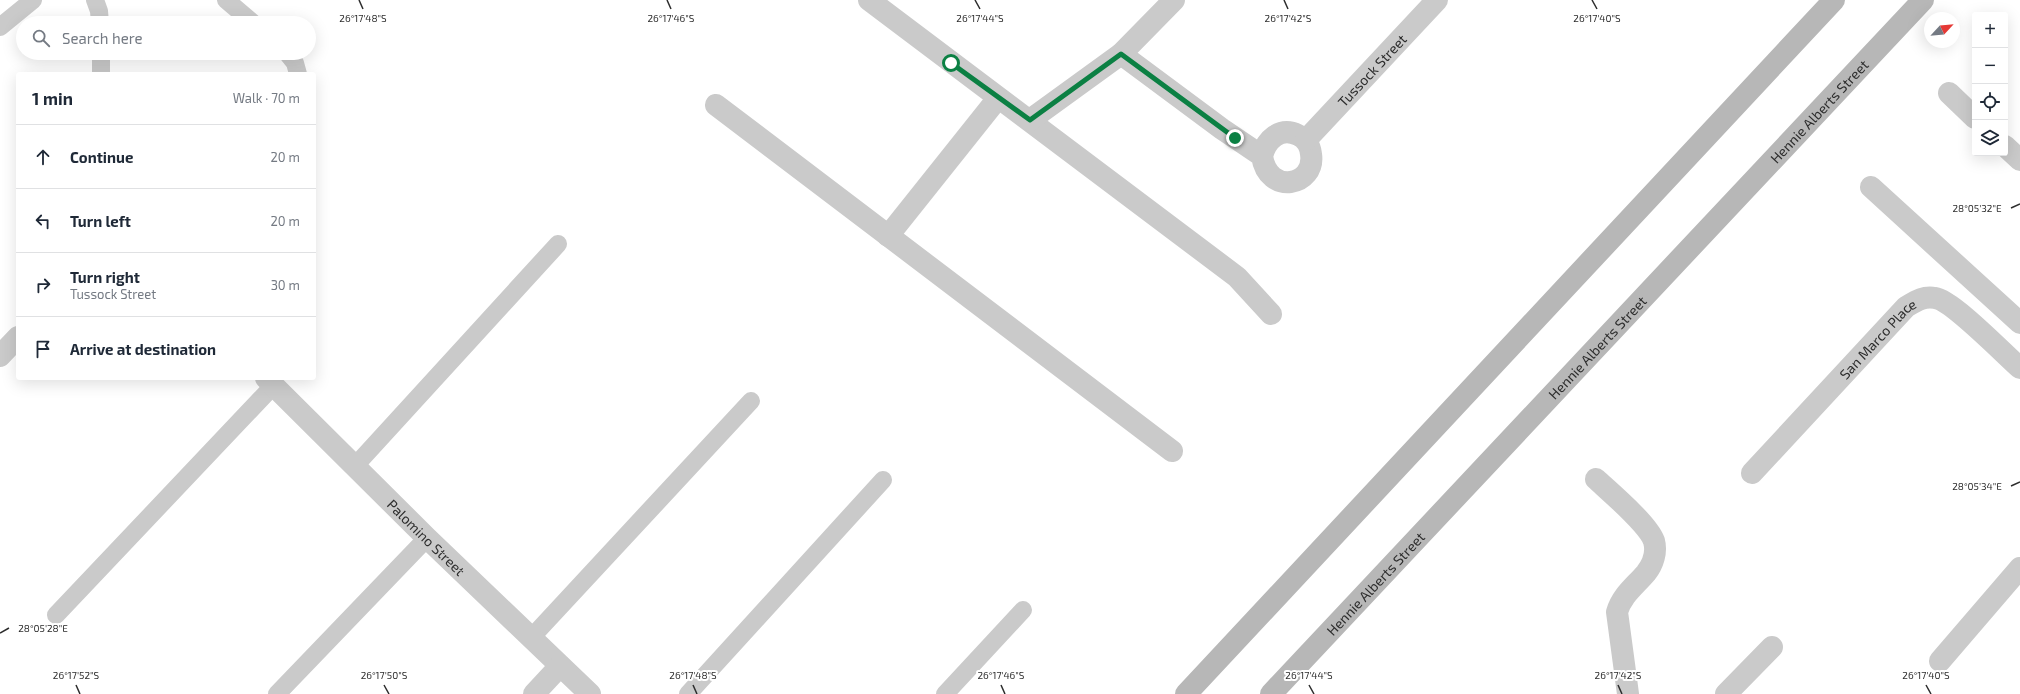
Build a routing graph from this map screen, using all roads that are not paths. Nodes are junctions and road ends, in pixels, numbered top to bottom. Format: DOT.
graph roads {
  1 [pos="33,0"];
  2 [pos="95,0"];
  3 [pos="226,0"];
  4 [pos="869,0"];
  5 [pos="1437,0"];
  6 [pos="1834,0"];
  7 [pos="1923,0"];
  8 [pos="1172,1"];
  9 [pos="99,16"];
  10 [pos="245,16"];
  11 [pos="0,28"];
  12 [pos="1121,54"];
  13 [pos="100,60"];
  14 [pos="292,60"];
  15 [pos="101,72"];
  16 [pos="297,72"];
  17 [pos="1949,93"];
  18 [pos="998,98"];
  19 [pos="716,105"];
  20 [pos="1972,115"];
  21 [pos="1030,120"];
  22 [pos="1306,140"];
  23 [pos="2008,149"];
  24 [pos="1262,156"];
  25 [pos="2020,160"];
  26 [pos="1871,187"];
  27 [pos="888,236"];
  28 [pos="558,244"];
  29 [pos="1271,314"];
  30 [pos="2020,323"];
  31 [pos="16,339"];
  32 [pos="0,356"];
  33 [pos="2020,368"];
  34 [pos="270,382"];
  35 [pos="751,401"];
  36 [pos="1172,451"];
  37 [pos="355,466"];
  38 [pos="1752,474"];
  39 [pos="1596,479"];
  40 [pos="883,480"];
  41 [pos="428,538"];
  42 [pos="2020,568"];
  43 [pos="1023,610"];
  44 [pos="56,615"];
  45 [pos="531,638"];
  46 [pos="1772,647"];
  47 [pos="1940,661"];
  48 [pos="560,666"];
  49 [pos="277,694"];
  50 [pos="534,694"];
  51 [pos="590,694"];
  52 [pos="688,694"];
  53 [pos="945,694"];
  54 [pos="1186,694"];
  55 [pos="1272,694"];
  56 [pos="1628,694"];
  57 [pos="1726,694"];
  1 -- 11 [label="lane"];
  2 -- 9 [label="lane"];
  3 -- 10 [label="lane"];
  4 -- 18 [label="street"];
  5 -- 22 [label="street, Tussock Street"];
  6 -- 54 [label="street"];
  7 -- 55 [label="street, Hennie Alberts Street"];
  8 -- 12 [label="street"];
  12 -- 21 [label="street"];
  12 -- 24 [label="street"];
  13 -- 15 [label="lane"];
  14 -- 16 [label="lane"];
  17 -- 20 [label="street"];
  18 -- 21 [label="street"];
  18 -- 27 [label="street"];
  19 -- 27 [label="street"];
  21 -- 29 [label="street"];
  22 -- 24 [label="street"];
  22 -- 24 [label="street"];
  23 -- 25 [label="street"];
  26 -- 30 [label="street"];
  27 -- 36 [label="street"];
  28 -- 37 [label="lane"];
  31 -- 32 [label="street"];
  33 -- 38 [label="street, San Marco Place"];
  34 -- 37 [label="street, Palomino Street"];
  34 -- 44 [label="lane"];
  35 -- 45 [label="lane"];
  37 -- 41 [label="street, Palomino Street"];
  39 -- 56 [label="street"];
  40 -- 52 [label="lane"];
  41 -- 45 [label="street, Palomino Street"];
  41 -- 49 [label="lane"];
  42 -- 47 [label="street"];
  43 -- 53 [label="lane"];
  45 -- 48 [label="street, Palomino Street"];
  46 -- 57 [label="street"];
  48 -- 50 [label="street"];
  48 -- 51 [label="street, Palomino Street"];
}
